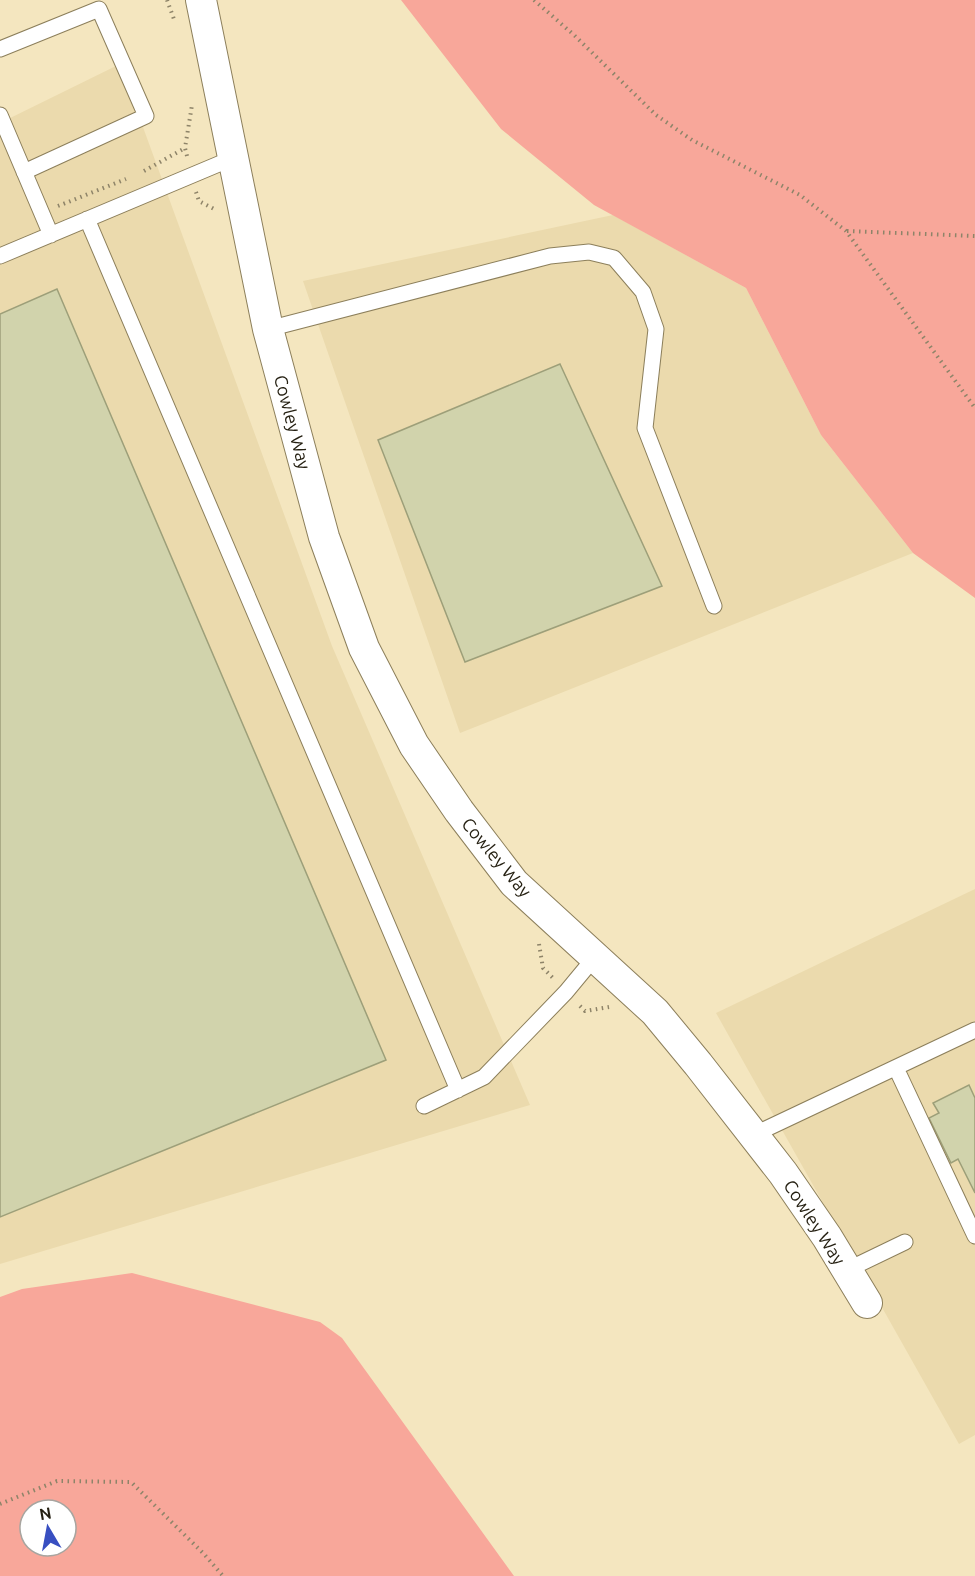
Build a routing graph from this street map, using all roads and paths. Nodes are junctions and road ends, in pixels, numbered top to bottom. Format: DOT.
graph roads {
  1 [pos="201,0"];
  2 [pos="534,0"];
  3 [pos="0,49"];
  4 [pos="0,115"];
  5 [pos="185,148"];
  6 [pos="233,158"];
  7 [pos="24,172"];
  8 [pos="42,213"];
  9 [pos="87,219"];
  10 [pos="846,231"];
  11 [pos="51,235"];
  12 [pos="975,236"];
  13 [pos="0,256"];
  14 [pos="268,329"];
  15 [pos="975,408"];
  16 [pos="714,606"];
  17 [pos="595,957"];
  18 [pos="975,1030"];
  19 [pos="896,1068"];
  20 [pos="458,1090"];
  21 [pos="424,1106"];
  22 [pos="753,1135"];
  23 [pos="975,1236"];
  24 [pos="905,1242"];
  25 [pos="847,1270"];
  26 [pos="867,1303"];
  27 [pos="0,1504"];
  28 [pos="223,1576"];
  1 -- 6 [label="street, Cowley Way"];
  2 -- 10 [label="path"];
  3 -- 7 [label="lane"];
  4 -- 7 [label="lane"];
  5 -- 8 [label="path"];
  6 -- 9 [label="lane"];
  6 -- 14 [label="street, Cowley Way"];
  7 -- 8 [label="lane"];
  8 -- 11 [label="lane"];
  9 -- 11 [label="lane"];
  9 -- 20 [label="lane"];
  10 -- 12 [label="path"];
  10 -- 15 [label="path"];
  11 -- 13 [label="lane"];
  14 -- 16 [label="lane"];
  14 -- 17 [label="street, Cowley Way"];
  17 -- 20 [label="lane"];
  17 -- 22 [label="street, Cowley Way"];
  18 -- 19 [label="lane"];
  19 -- 22 [label="lane"];
  19 -- 23 [label="lane"];
  20 -- 21 [label="lane"];
  22 -- 25 [label="street, Cowley Way"];
  24 -- 25 [label="lane"];
  25 -- 26 [label="street, Cowley Way"];
  27 -- 28 [label="path"];
}
